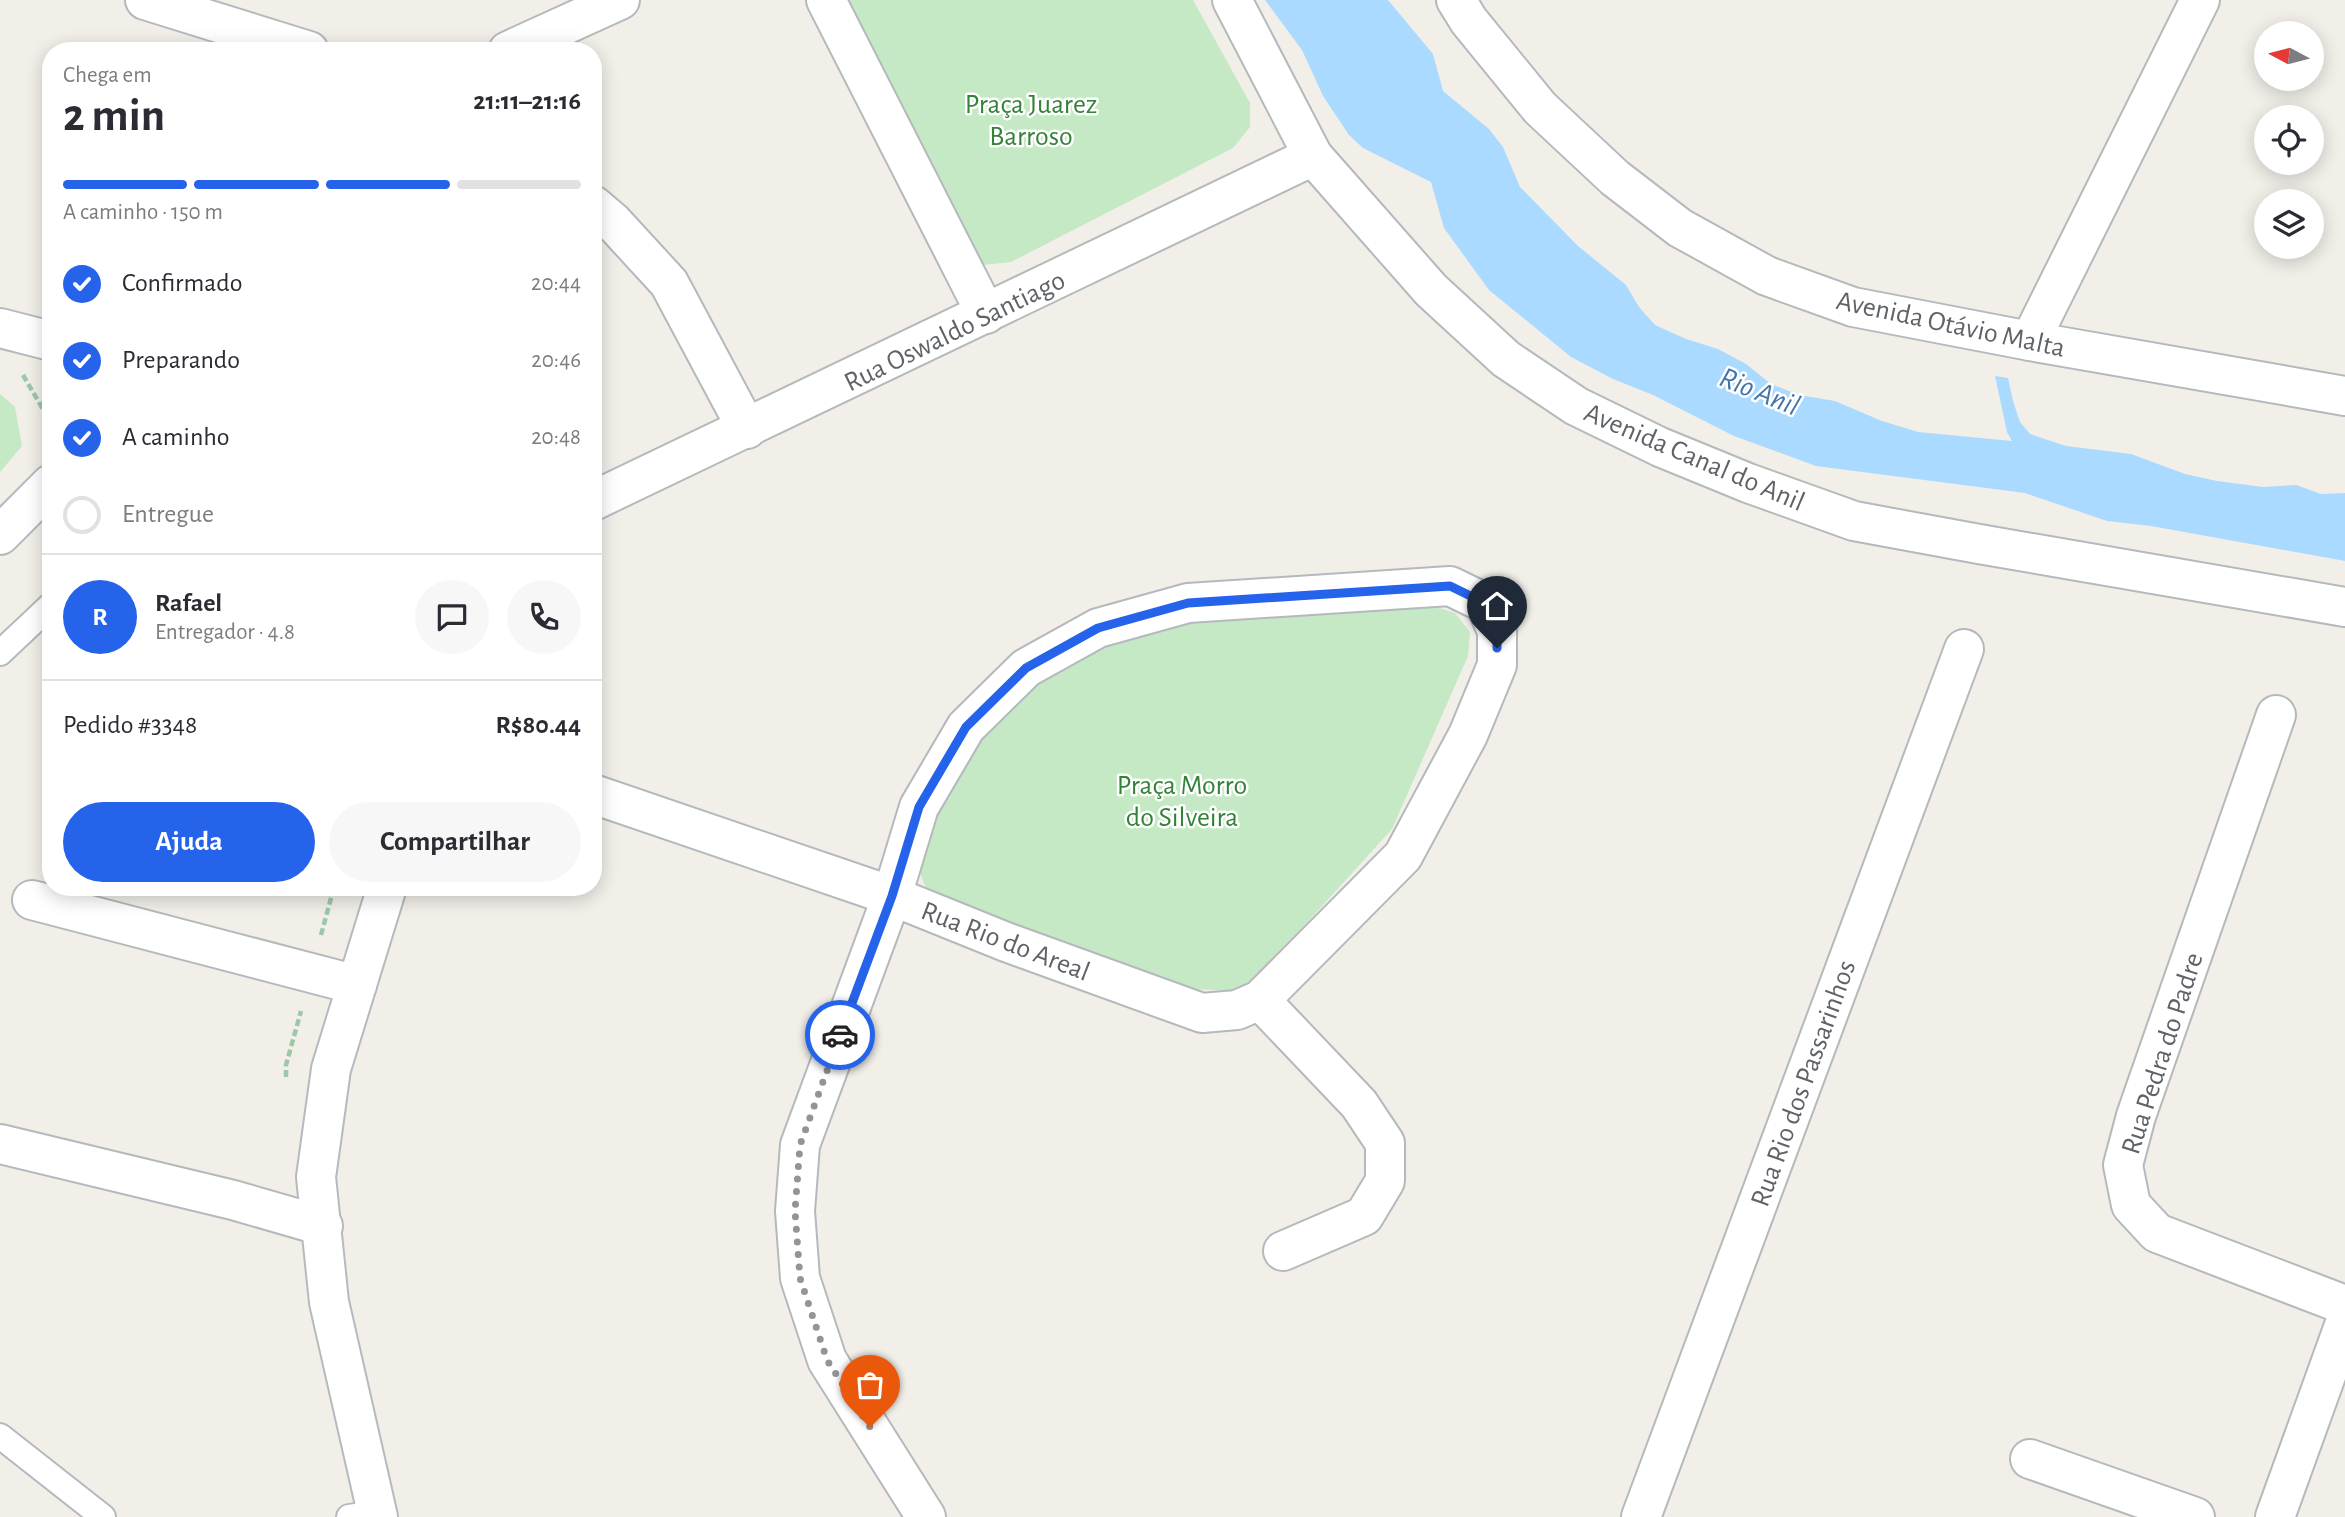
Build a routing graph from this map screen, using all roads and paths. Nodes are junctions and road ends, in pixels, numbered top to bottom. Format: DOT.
graph roads {
  1 [pos="145,0"];
  2 [pos="620,0"];
  3 [pos="826,0"];
  4 [pos="1232,0"];
  5 [pos="1456,0"];
  6 [pos="2200,0"];
  7 [pos="280,42"];
  8 [pos="528,42"];
  9 [pos="1313,156"];
  10 [pos="602,213"];
  11 [pos="986,314"];
  12 [pos="0,328"];
  13 [pos="42,339"];
  14 [pos="2030,341"];
  15 [pos="20,370"];
  16 [pos="2345,396"];
  17 [pos="42,408"];
  18 [pos="747,429"];
  19 [pos="42,493"];
  20 [pos="602,497"];
  21 [pos="0,535"];
  22 [pos="2345,607"];
  23 [pos="42,613"];
  24 [pos="1964,649"];
  25 [pos="0,653"];
  26 [pos="2276,715"];
  27 [pos="602,797"];
  28 [pos="384,896"];
  29 [pos="892,896"];
  30 [pos="32,900"];
  31 [pos="357,985"];
  32 [pos="1260,1000"];
  33 [pos="0,1144"];
  34 [pos="323,1226"];
  35 [pos="1283,1251"];
  36 [pos="2345,1304"];
  37 [pos="2345,1323"];
  38 [pos="0,1436"];
  39 [pos="2030,1459"];
  40 [pos="368,1516"];
  41 [pos="103,1517"];
  42 [pos="926,1517"];
  43 [pos="1641,1517"];
  44 [pos="2195,1517"];
  45 [pos="2275,1517"];
  1 -- 7 [label="street"];
  2 -- 8 [label="street"];
  3 -- 11 [label="street"];
  4 -- 9 [label="street, Avenida Canal do Anil"];
  5 -- 14 [label="street, Avenida Otávio Malta"];
  6 -- 14 [label="street"];
  9 -- 11 [label="street, Rua Oswaldo Santiago"];
  9 -- 22 [label="street, Avenida Canal do Anil"];
  10 -- 18 [label="street"];
  11 -- 18 [label="street, Rua Oswaldo Santiago"];
  12 -- 13 [label="street"];
  14 -- 16 [label="street, Avenida Otávio Malta"];
  15 -- 17 [label="path"];
  18 -- 20 [label="street, Rua Oswaldo Santiago"];
  19 -- 21 [label="street"];
  23 -- 25 [label="lane"];
  24 -- 43 [label="street, Rua Rio dos Passarinhos"];
  26 -- 36 [label="street, Rua Pedra do Padre"];
  27 -- 29 [label="street, Rua Rio do Areal"];
  28 -- 31 [label="street"];
  29 -- 32 [label="street, Rua Rio do Areal"];
  29 -- 32 [label="street, Rua Rio do Areal"];
  29 -- 42 [label="street"];
  30 -- 31 [label="street"];
  31 -- 34 [label="street"];
  32 -- 35 [label="street"];
  33 -- 34 [label="street"];
  34 -- 40 [label="street"];
  37 -- 45 [label="street"];
  38 -- 41 [label="lane"];
  39 -- 44 [label="street"];
}
